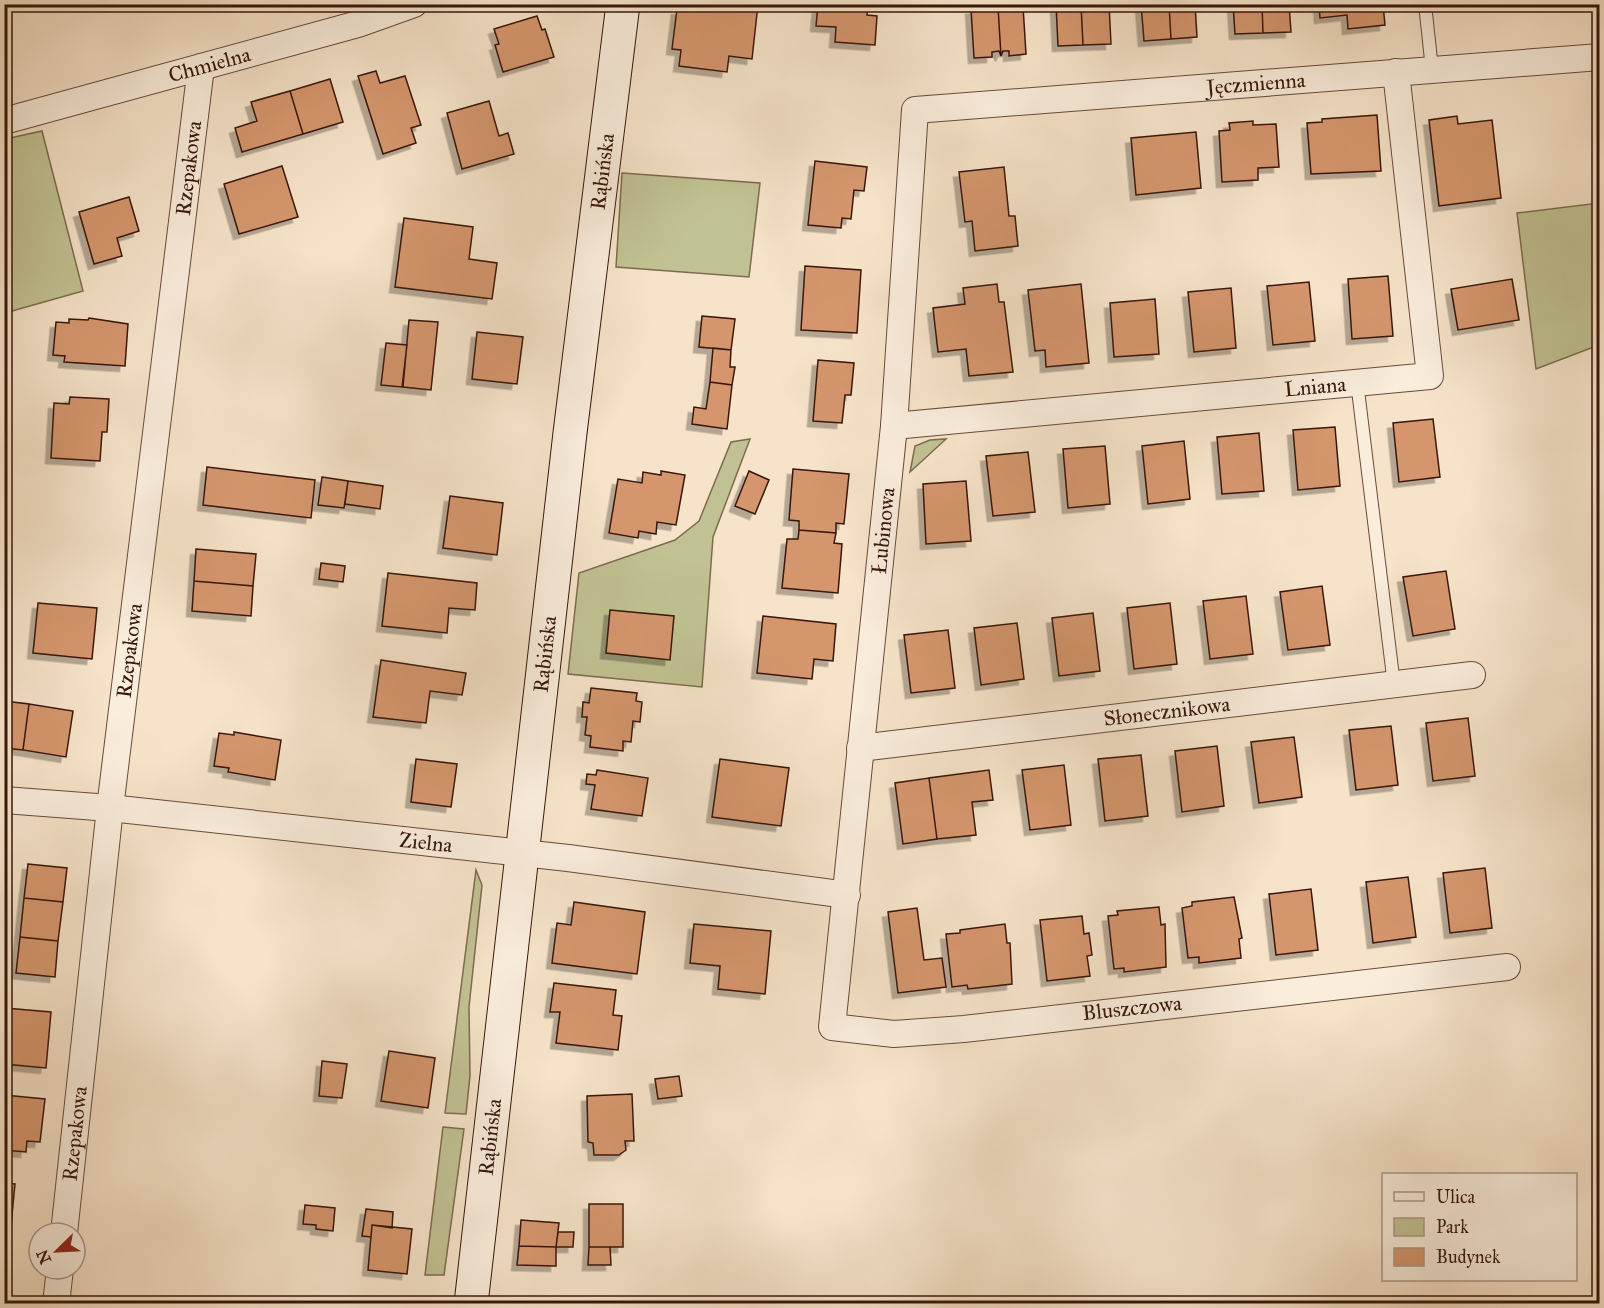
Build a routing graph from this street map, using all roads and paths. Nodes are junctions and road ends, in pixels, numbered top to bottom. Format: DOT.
graph roads {
  1 [pos="414,4"];
  2 [pos="623,4"];
  3 [pos="1425,4"];
  4 [pos="1599,57"];
  5 [pos="201,67"];
  6 [pos="1432,69"];
  7 [pos="1396,72"];
  8 [pos="915,110"];
  9 [pos="4,121"];
  10 [pos="1357,382"];
  11 [pos="894,426"];
  12 [pos="1472,675"];
  13 [pos="1394,685"];
  14 [pos="860,748"];
  15 [pos="4,801"];
  16 [pos="110,808"];
  17 [pos="524,855"];
  18 [pos="847,895"];
  19 [pos="841,952"];
  20 [pos="1507,967"];
  21 [pos="65,1221"];
  22 [pos="59,1281"];
  23 [pos="56,1304"];
  24 [pos="471,1304"];
  1 -- 5 [label="street, Chmielna"];
  2 -- 17 [label="street, Rąbińska"];
  3 -- 6 [label="lane"];
  4 -- 6 [label="street, Jęczmienna"];
  5 -- 9 [label="street, Chmielna"];
  5 -- 16 [label="street, Rzepakowa"];
  6 -- 7 [label="street, Jęczmienna"];
  7 -- 8 [label="street, Jęczmienna"];
  7 -- 10 [label="street, Lniana"];
  8 -- 11 [label="street, Łubinowa"];
  10 -- 11 [label="street, Lniana"];
  10 -- 13 [label="lane"];
  11 -- 14 [label="street, Łubinowa"];
  12 -- 13 [label="street, Słonecznikowa"];
  13 -- 14 [label="street, Słonecznikowa"];
  14 -- 18 [label="street, Łubinowa"];
  15 -- 16 [label="street, Zielna"];
  16 -- 17 [label="street, Zielna"];
  16 -- 21 [label="street, Rzepakowa"];
  17 -- 18 [label="street, Zielna"];
  17 -- 24 [label="street, Rąbińska"];
  18 -- 19 [label="street, Łubinowa"];
  19 -- 20 [label="street, Bluszczowa"];
  22 -- 23 [label="street"];
}
